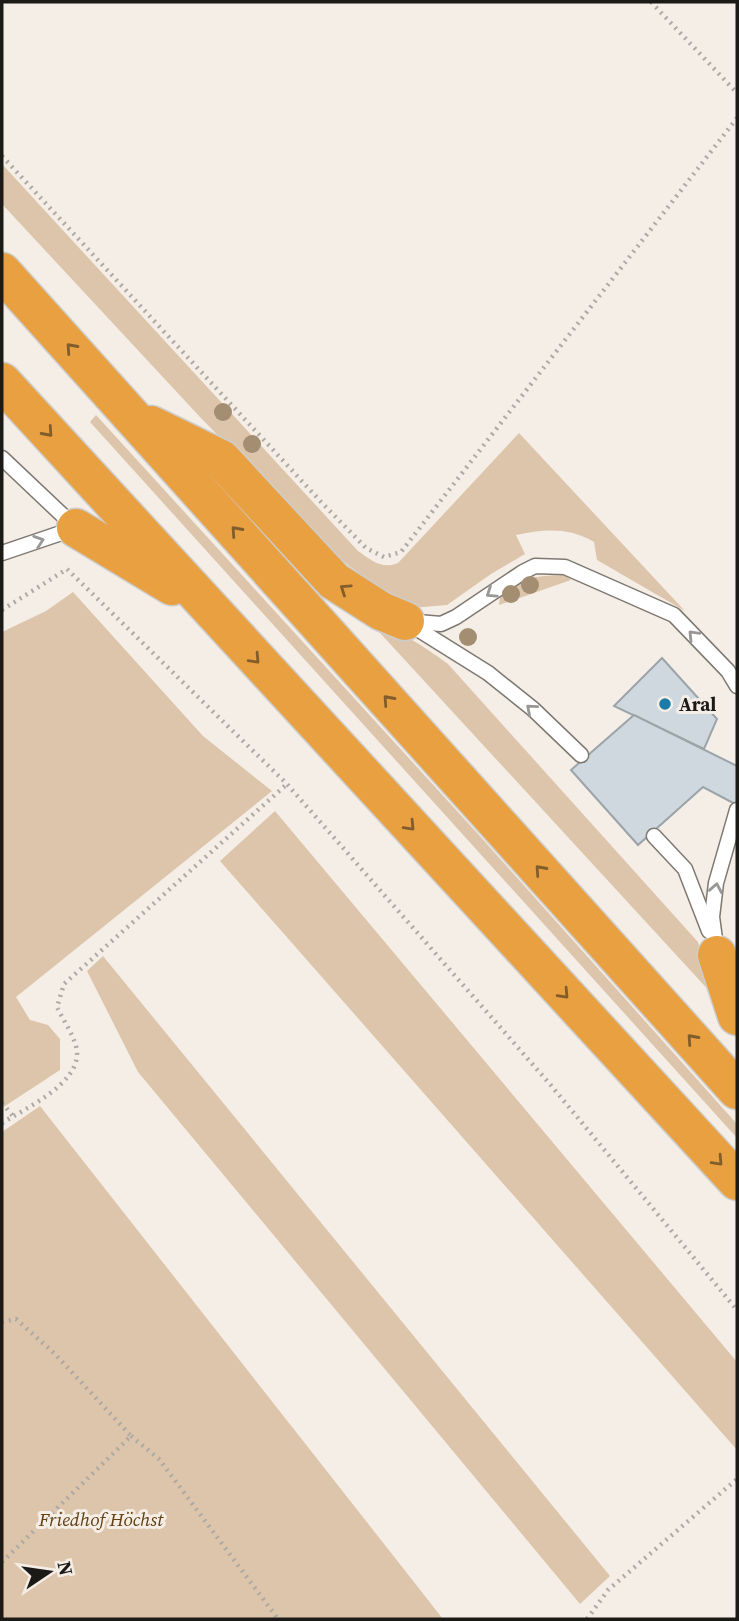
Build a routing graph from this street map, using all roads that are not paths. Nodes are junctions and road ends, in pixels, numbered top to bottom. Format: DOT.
graph roads {
  1 [pos="2,272"];
  2 [pos="2,382"];
  3 [pos="133,416"];
  4 [pos="2,458"];
  5 [pos="76,528"];
  6 [pos="2,553"];
  7 [pos="209,609"];
  8 [pos="405,621"];
  9 [pos="737,686"];
  10 [pos="581,755"];
  11 [pos="737,810"];
  12 [pos="654,836"];
  13 [pos="717,955"];
  14 [pos="737,1016"];
  15 [pos="737,1090"];
  16 [pos="737,1181"];
  3 -- 1 [label="highway, one-way"];
  2 -- 7 [label="highway, one-way"];
  8 -- 3 [label="highway, one-way"];
  15 -- 3 [label="highway, one-way"];
  4 -- 5 [label="lane"];
  6 -- 5 [label="lane, one-way"];
  5 -- 7 [label="highway"];
  7 -- 16 [label="highway, one-way"];
  9 -- 8 [label="lane, one-way"];
  10 -- 8 [label="lane, one-way"];
  13 -- 11 [label="lane, one-way"];
  12 -- 13 [label="lane"];
  13 -- 14 [label="highway"];
}
